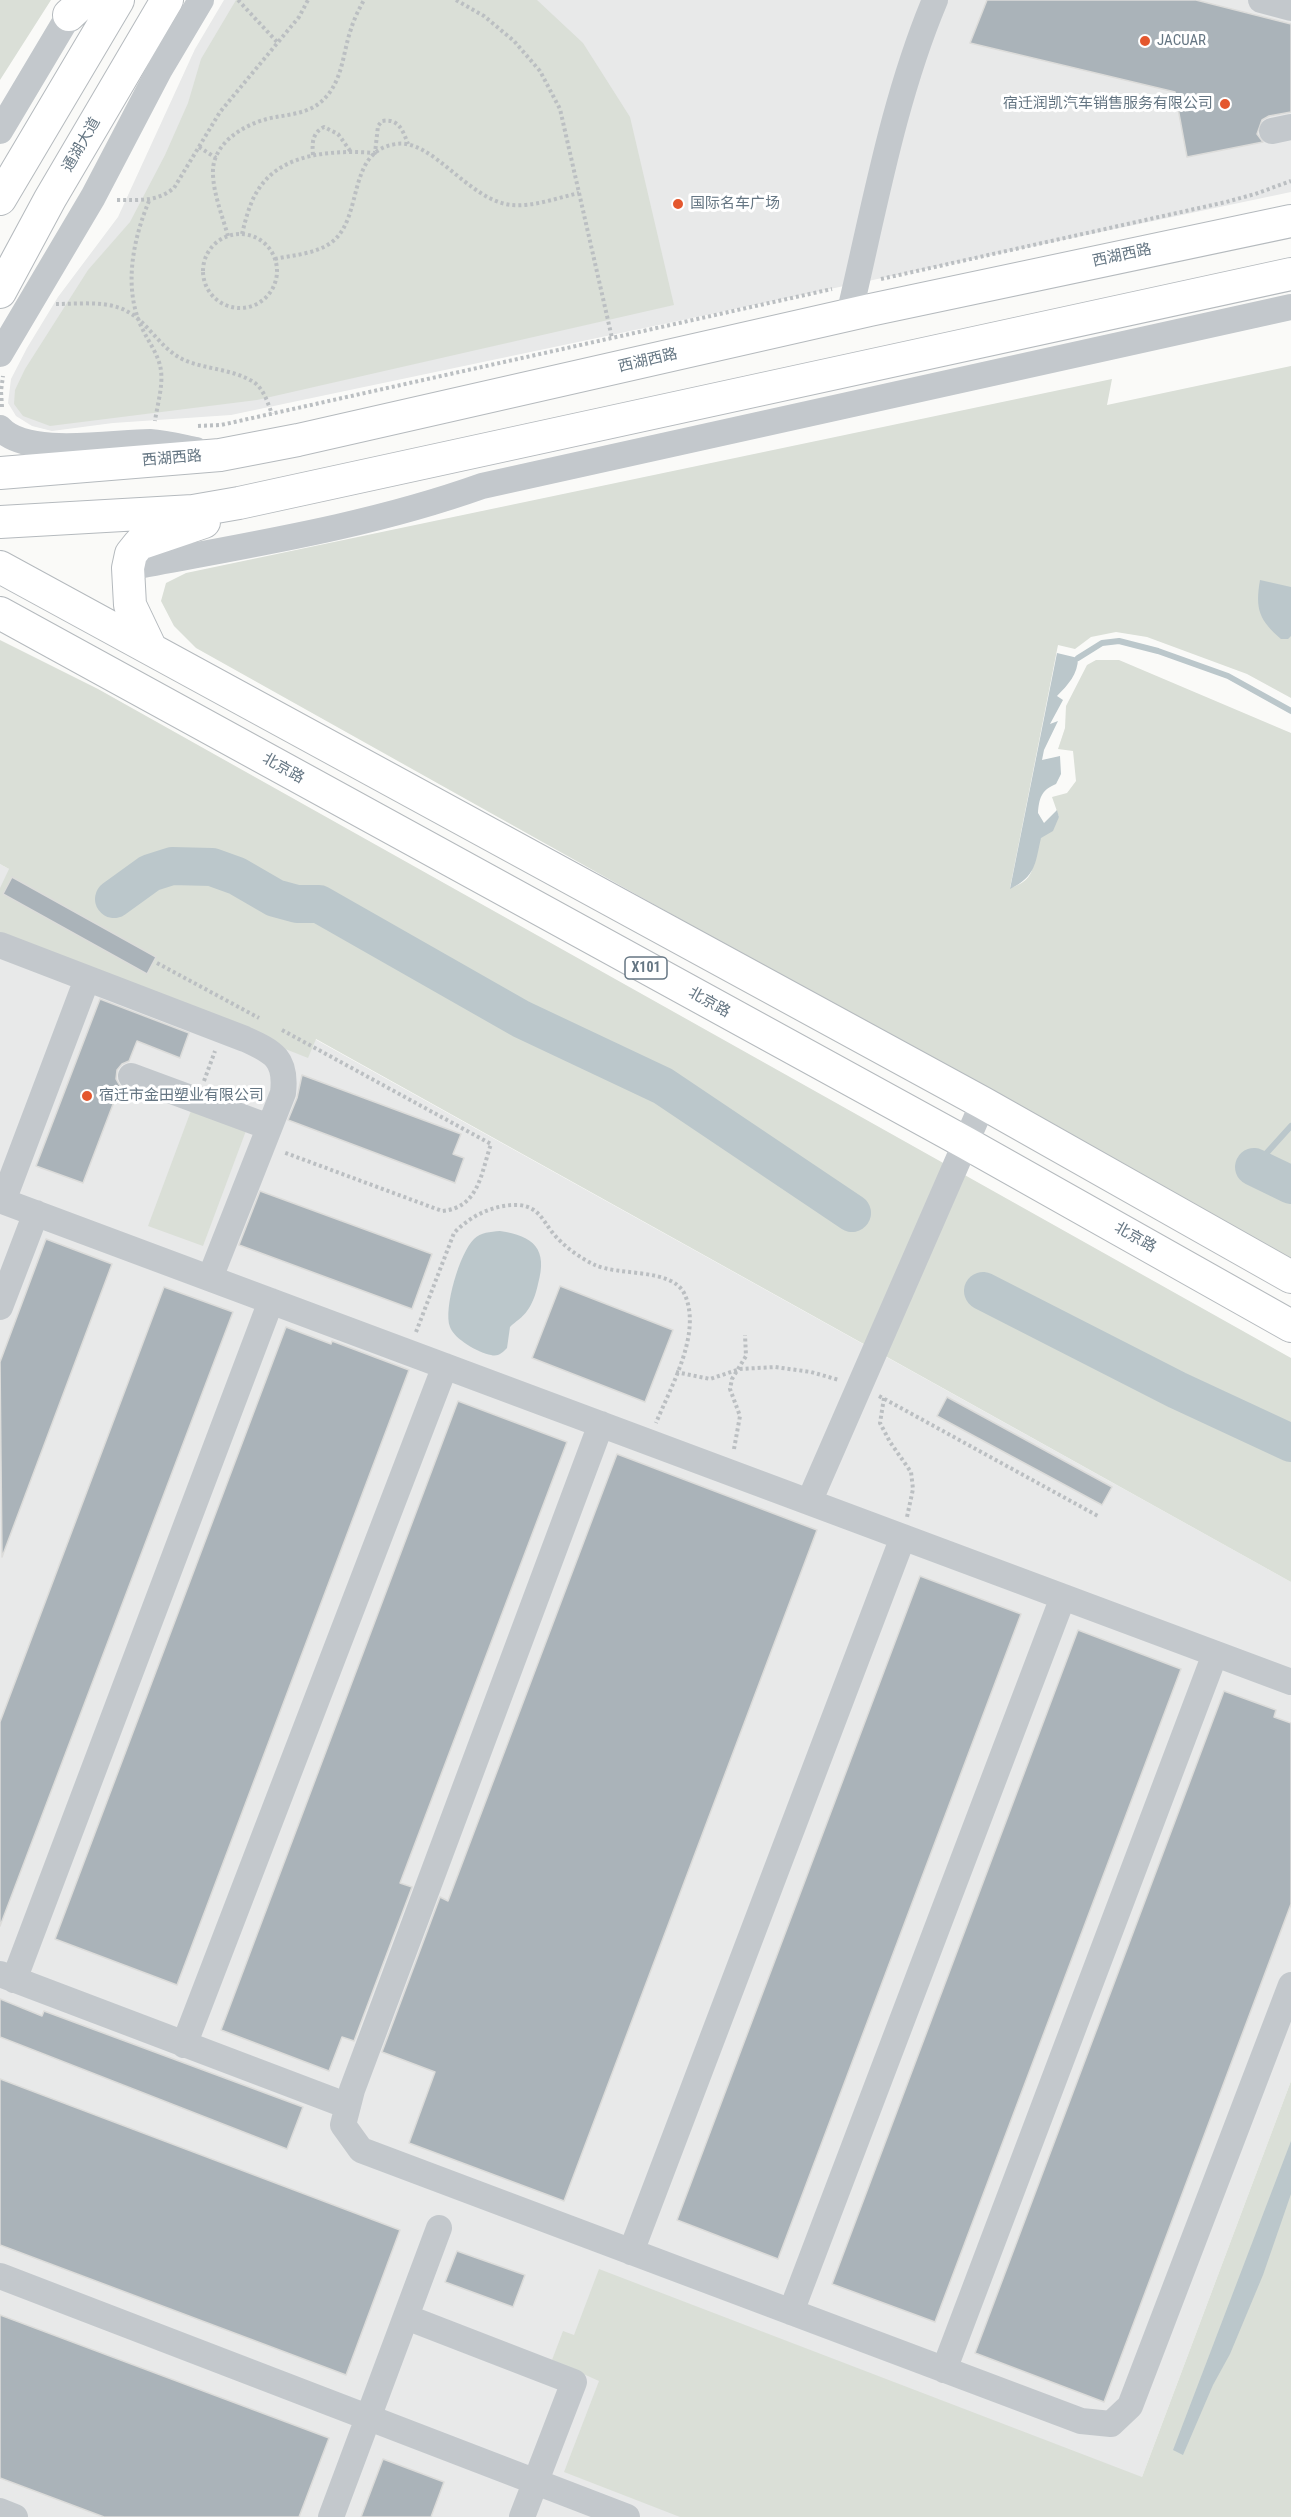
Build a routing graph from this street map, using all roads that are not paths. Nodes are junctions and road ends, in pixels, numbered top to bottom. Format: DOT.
graph roads {
  1 [pos="118,0"];
  2 [pos="167,0"];
  3 [pos="201,0"];
  4 [pos="935,0"];
  5 [pos="1261,0"];
  6 [pos="77,5"];
  7 [pos="1291,8"];
  8 [pos="0,131"];
  9 [pos="0,199"];
  10 [pos="1291,220"];
  11 [pos="1291,274"];
  12 [pos="0,292"];
  13 [pos="1291,307"];
  14 [pos="849,315"];
  15 [pos="3,361"];
  16 [pos="2,419"];
  17 [pos="220,454"];
  18 [pos="0,473"];
  19 [pos="261,498"];
  20 [pos="0,522"];
  21 [pos="0,567"];
  22 [pos="128,568"];
  23 [pos="0,613"];
  24 [pos="150,647"];
  25 [pos="0,945"];
  26 [pos="87,979"];
  27 [pos="131,1076"];
  28 [pos="983,1103"];
  29 [pos="266,1136"];
  30 [pos="966,1143"];
  31 [pos="2,1200"];
  32 [pos="36,1213"];
  33 [pos="1291,1277"];
  34 [pos="210,1278"];
  35 [pos="271,1301"];
  36 [pos="0,1307"];
  37 [pos="1291,1326"];
  38 [pos="446,1366"];
  39 [pos="601,1424"];
  40 [pos="809,1502"];
  41 [pos="903,1537"];
  42 [pos="1063,1597"];
  43 [pos="1215,1654"];
  44 [pos="1291,1682"];
  45 [pos="7,1977"];
  46 [pos="1291,1985"];
  47 [pos="184,2044"];
  48 [pos="348,2106"];
  49 [pos="439,2228"];
  50 [pos="632,2252"];
  51 [pos="0,2276"];
  52 [pos="791,2312"];
  53 [pos="406,2317"];
  54 [pos="944,2370"];
  55 [pos="368,2417"];
  56 [pos="536,2482"];
  57 [pos="0,2511"];
  58 [pos="15,2517"];
  59 [pos="331,2517"];
  60 [pos="522,2517"];
  61 [pos="627,2517"];
  1 -- 9 [label="main road"];
  2 -- 12 [label="main road, 通湖大道"];
  3 -- 15 [label="street"];
  4 -- 14 [label="street"];
  5 -- 7 [label="street"];
  6 -- 8 [label="street"];
  10 -- 14 [label="main road, 西湖西路"];
  11 -- 19 [label="main road"];
  13 -- 22 [label="street"];
  14 -- 17 [label="main road, 西湖西路"];
  16 -- 17 [label="street"];
  17 -- 18 [label="main road, 西湖西路"];
  19 -- 20 [label="main road"];
  19 -- 22 [label="main road"];
  21 -- 24 [label="main road"];
  22 -- 24 [label="main road"];
  23 -- 30 [label="main road, 北京路 / X101"];
  24 -- 28 [label="main road"];
  25 -- 26 [label="street"];
  26 -- 29 [label="street"];
  26 -- 31 [label="street"];
  27 -- 29 [label="street"];
  28 -- 30 [label="street"];
  28 -- 33 [label="main road"];
  29 -- 34 [label="street"];
  30 -- 37 [label="main road, 北京路 / X101"];
  30 -- 40 [label="street"];
  31 -- 32 [label="street"];
  32 -- 34 [label="street"];
  32 -- 36 [label="street"];
  34 -- 35 [label="street"];
  35 -- 38 [label="street"];
  35 -- 45 [label="street"];
  38 -- 39 [label="street"];
  38 -- 47 [label="street"];
  39 -- 40 [label="street"];
  39 -- 48 [label="street"];
  40 -- 41 [label="street"];
  41 -- 42 [label="street"];
  41 -- 50 [label="street"];
  42 -- 43 [label="street"];
  42 -- 52 [label="street"];
  43 -- 44 [label="street"];
  43 -- 54 [label="street"];
  45 -- 47 [label="street"];
  46 -- 54 [label="street"];
  47 -- 48 [label="street"];
  48 -- 50 [label="street"];
  49 -- 53 [label="street"];
  50 -- 52 [label="street"];
  51 -- 55 [label="street"];
  52 -- 54 [label="street"];
  53 -- 55 [label="street"];
  53 -- 56 [label="street"];
  55 -- 56 [label="street"];
  55 -- 59 [label="street"];
  56 -- 60 [label="street"];
  56 -- 61 [label="street"];
  57 -- 58 [label="street"];
}
